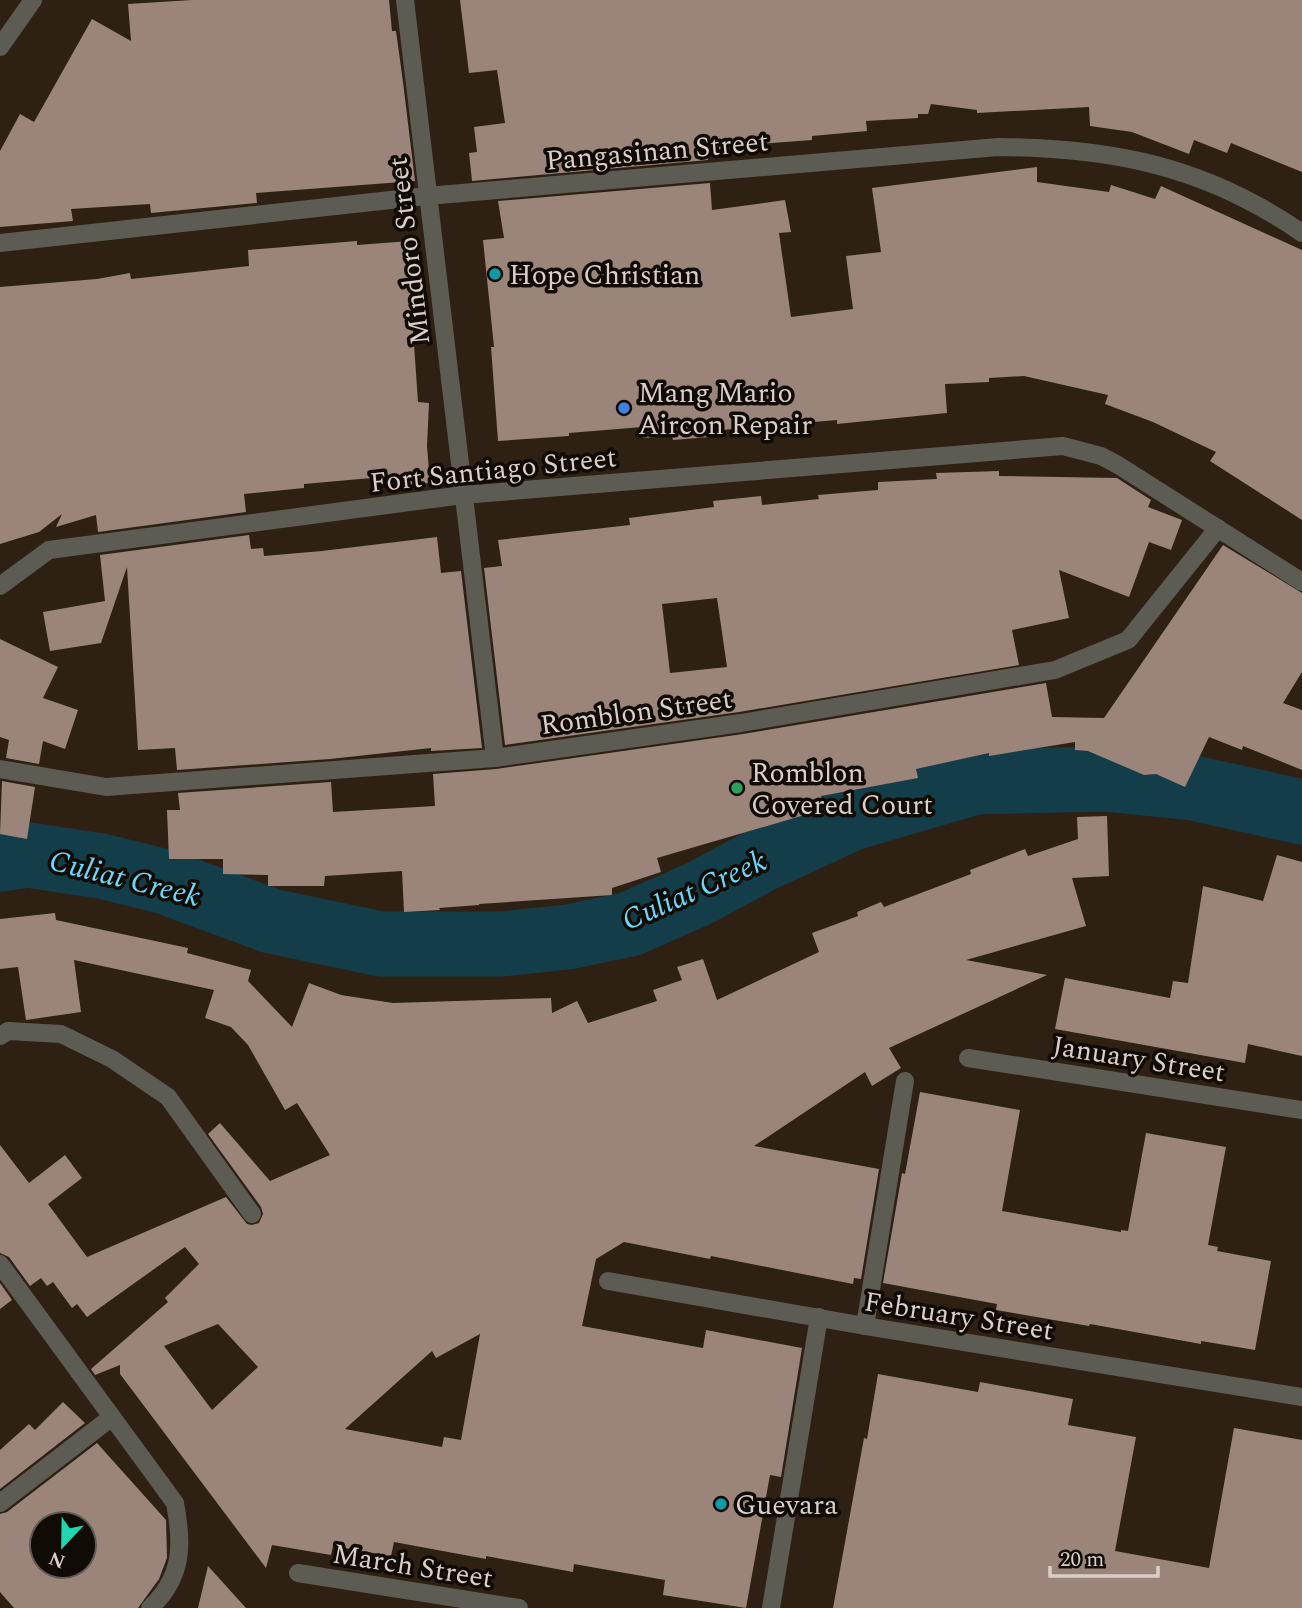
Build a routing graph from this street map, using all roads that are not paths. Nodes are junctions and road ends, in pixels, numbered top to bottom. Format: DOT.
graph roads {
  1 [pos="33,0"];
  2 [pos="405,0"];
  3 [pos="0,47"];
  4 [pos="427,196"];
  5 [pos="1302,233"];
  6 [pos="0,243"];
  7 [pos="463,495"];
  8 [pos="1218,528"];
  9 [pos="1302,582"];
  10 [pos="0,586"];
  11 [pos="495,758"];
  12 [pos="0,769"];
  13 [pos="0,1036"];
  14 [pos="968,1058"];
  15 [pos="905,1081"];
  16 [pos="1302,1110"];
  17 [pos="252,1214"];
  18 [pos="0,1264"];
  19 [pos="608,1281"];
  20 [pos="819,1317"];
  21 [pos="865,1326"];
  22 [pos="1302,1397"];
  23 [pos="112,1417"];
  24 [pos="0,1503"];
  25 [pos="298,1573"];
  26 [pos="150,1608"];
  27 [pos="519,1608"];
  28 [pos="771,1608"];
  1 -- 3 [label="street"];
  2 -- 4 [label="street, Mindoro Street"];
  4 -- 5 [label="street, Pangasinan Street"];
  4 -- 6 [label="street, Pangasinan Street"];
  4 -- 7 [label="street, Mindoro Street"];
  7 -- 8 [label="street, Fort Santiago Street"];
  7 -- 10 [label="street, Fort Santiago Street"];
  7 -- 11 [label="street, Mindoro Street"];
  8 -- 9 [label="street, Fort Santiago Street"];
  8 -- 11 [label="street, Romblon Street"];
  11 -- 12 [label="street, Romblon Street"];
  13 -- 17 [label="street"];
  14 -- 16 [label="street, January Street"];
  15 -- 21 [label="street"];
  18 -- 23 [label="street"];
  19 -- 20 [label="street, February Street"];
  20 -- 21 [label="street, February Street"];
  20 -- 28 [label="street"];
  21 -- 22 [label="street, February Street"];
  23 -- 24 [label="street"];
  23 -- 26 [label="street"];
  25 -- 27 [label="street, March Street"];
}
